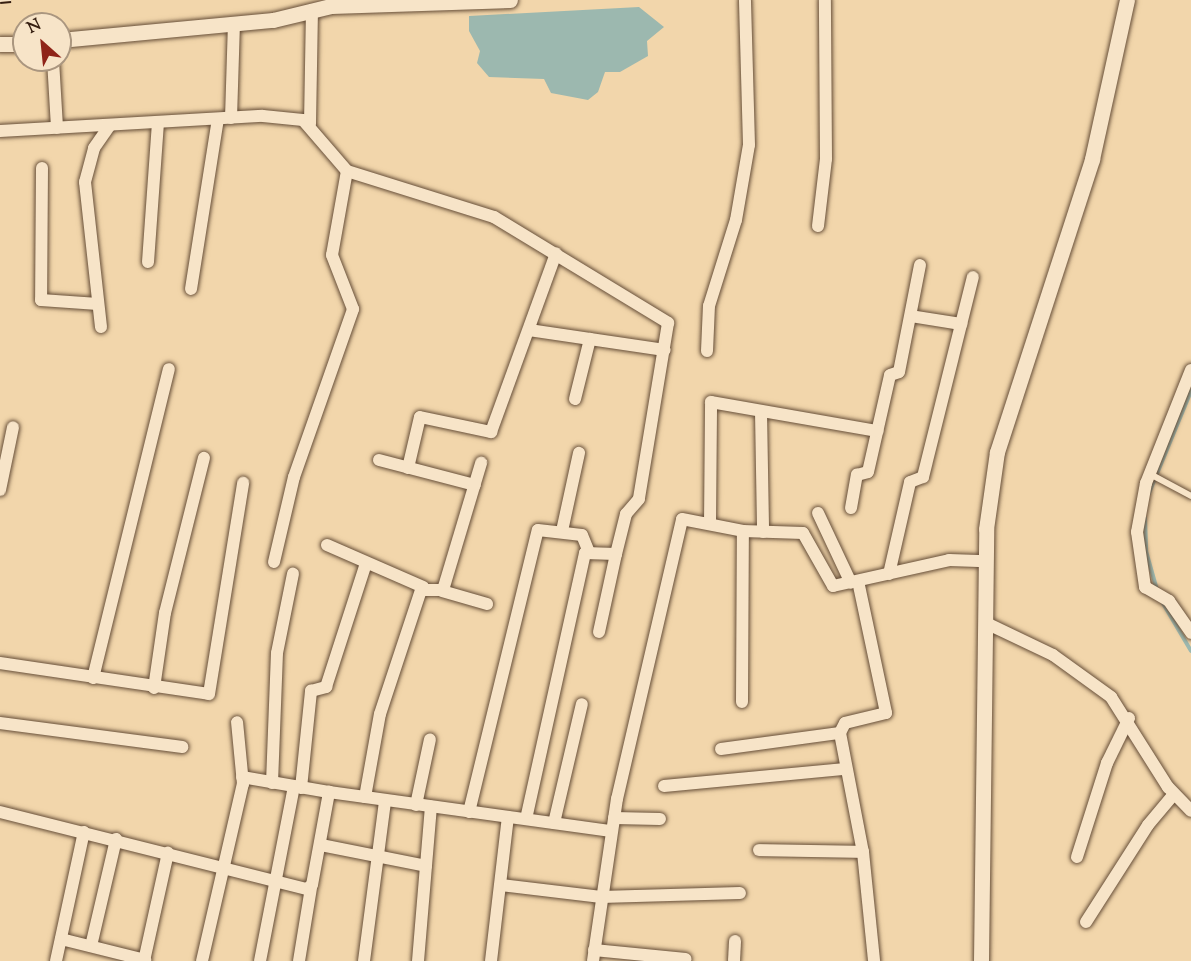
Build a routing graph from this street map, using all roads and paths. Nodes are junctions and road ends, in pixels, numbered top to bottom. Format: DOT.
graph roads {
  1 [pos="510,0"];
  2 [pos="745,0"];
  3 [pos="825,0"];
  4 [pos="1127,0"];
  5 [pos="312,10"];
  6 [pos="234,23"];
  7 [pos="72,39"];
  8 [pos="54,72"];
  9 [pos="225,118"];
  10 [pos="158,122"];
  11 [pos="110,124"];
  12 [pos="310,124"];
  13 [pos="57,128"];
  14 [pos="0,131"];
  15 [pos="42,168"];
  16 [pos="347,171"];
  17 [pos="818,226"];
  18 [pos="556,253"];
  19 [pos="148,262"];
  20 [pos="921,265"];
  21 [pos="973,277"];
  22 [pos="191,289"];
  23 [pos="98,304"];
  24 [pos="911,316"];
  25 [pos="961,324"];
  26 [pos="101,327"];
  27 [pos="529,330"];
  28 [pos="590,339"];
  29 [pos="665,350"];
  30 [pos="707,351"];
  31 [pos="169,369"];
  32 [pos="1191,370"];
  33 [pos="575,399"];
  34 [pos="761,412"];
  35 [pos="13,427"];
  36 [pos="878,431"];
  37 [pos="579,453"];
  38 [pos="204,458"];
  39 [pos="379,460"];
  40 [pos="481,463"];
  41 [pos="408,468"];
  42 [pos="1154,477"];
  43 [pos="243,483"];
  44 [pos="475,485"];
  45 [pos="0,490"];
  46 [pos="1191,496"];
  47 [pos="851,508"];
  48 [pos="818,513"];
  49 [pos="710,524"];
  50 [pos="562,531"];
  51 [pos="743,531"];
  52 [pos="763,532"];
  53 [pos="327,545"];
  54 [pos="588,550"];
  55 [pos="616,554"];
  56 [pos="986,561"];
  57 [pos="274,562"];
  58 [pos="366,562"];
  59 [pos="293,574"];
  60 [pos="889,574"];
  61 [pos="854,582"];
  62 [pos="423,587"];
  63 [pos="442,591"];
  64 [pos="487,604"];
  65 [pos="986,623"];
  66 [pos="599,632"];
  67 [pos="1191,633"];
  68 [pos="0,663"];
  69 [pos="93,678"];
  70 [pos="154,688"];
  71 [pos="742,702"];
  72 [pos="582,704"];
  73 [pos="1129,718"];
  74 [pos="237,722"];
  75 [pos="0,723"];
  76 [pos="840,733"];
  77 [pos="430,739"];
  78 [pos="182,747"];
  79 [pos="721,749"];
  80 [pos="845,769"];
  81 [pos="242,777"];
  82 [pos="272,783"];
  83 [pos="664,786"];
  84 [pos="298,787"];
  85 [pos="329,792"];
  86 [pos="1174,794"];
  87 [pos="365,796"];
  88 [pos="385,801"];
  89 [pos="416,805"];
  90 [pos="431,807"];
  91 [pos="1191,811"];
  92 [pos="0,812"];
  93 [pos="469,812"];
  94 [pos="508,817"];
  95 [pos="614,818"];
  96 [pos="526,819"];
  97 [pos="660,819"];
  98 [pos="554,823"];
  99 [pos="611,831"];
  100 [pos="84,832"];
  101 [pos="116,839"];
  102 [pos="321,844"];
  103 [pos="759,850"];
  104 [pos="862,852"];
  105 [pos="168,853"];
  106 [pos="1077,857"];
  107 [pos="377,858"];
  108 [pos="426,866"];
  109 [pos="223,868"];
  110 [pos="277,881"];
  111 [pos="501,885"];
  112 [pos="311,888"];
  113 [pos="740,893"];
  114 [pos="601,897"];
  115 [pos="1086,922"];
  116 [pos="61,939"];
  117 [pos="735,941"];
  118 [pos="91,946"];
  119 [pos="105,955"];
  120 [pos="594,956"];
  121 [pos="686,959"];
  122 [pos="144,960"];
  123 [pos="56,961"];
  124 [pos="202,961"];
  125 [pos="260,961"];
  126 [pos="299,961"];
  127 [pos="364,961"];
  128 [pos="418,961"];
  129 [pos="491,961"];
  130 [pos="734,961"];
  131 [pos="874,961"];
  132 [pos="981,961"];
  1 -- 5 [label="street"];
  2 -- 30 [label="street"];
  3 -- 17 [label="street"];
  4 -- 56 [label="street"];
  5 -- 6 [label="street"];
  5 -- 12 [label="street"];
  6 -- 7 [label="street"];
  6 -- 9 [label="street"];
  8 -- 13 [label="street"];
  9 -- 10 [label="street"];
  9 -- 12 [label="street"];
  9 -- 22 [label="street"];
  10 -- 11 [label="street"];
  10 -- 19 [label="street"];
  11 -- 13 [label="street"];
  11 -- 23 [label="street"];
  12 -- 16 [label="street"];
  13 -- 14 [label="street"];
  15 -- 23 [label="street"];
  16 -- 18 [label="street"];
  16 -- 57 [label="street"];
  18 -- 27 [label="street"];
  18 -- 29 [label="street"];
  20 -- 24 [label="street"];
  21 -- 25 [label="street"];
  23 -- 26 [label="street"];
  24 -- 25 [label="street"];
  24 -- 36 [label="street"];
  25 -- 60 [label="street"];
  27 -- 28 [label="street"];
  27 -- 41 [label="street"];
  28 -- 29 [label="street"];
  28 -- 33 [label="street"];
  29 -- 55 [label="street"];
  31 -- 69 [label="street"];
  32 -- 42 [label="street"];
  34 -- 36 [label="street"];
  34 -- 49 [label="street"];
  34 -- 52 [label="street"];
  35 -- 45 [label="street"];
  36 -- 47 [label="street"];
  37 -- 50 [label="street"];
  38 -- 70 [label="street"];
  39 -- 41 [label="street"];
  40 -- 44 [label="street"];
  41 -- 44 [label="street"];
  42 -- 46 [label="lane"];
  42 -- 67 [label="street"];
  43 -- 70 [label="street"];
  44 -- 63 [label="street"];
  48 -- 61 [label="street"];
  49 -- 51 [label="street"];
  49 -- 95 [label="street"];
  50 -- 54 [label="street"];
  50 -- 93 [label="street"];
  51 -- 52 [label="street"];
  51 -- 71 [label="street"];
  52 -- 61 [label="street"];
  53 -- 58 [label="street"];
  54 -- 55 [label="street"];
  54 -- 96 [label="street"];
  55 -- 66 [label="street"];
  56 -- 60 [label="street"];
  56 -- 65 [label="street"];
  58 -- 62 [label="street"];
  58 -- 84 [label="street"];
  59 -- 82 [label="street"];
  60 -- 61 [label="street"];
  61 -- 76 [label="street"];
  62 -- 63 [label="street"];
  62 -- 87 [label="street"];
  63 -- 64 [label="street"];
  65 -- 73 [label="street"];
  65 -- 132 [label="street"];
  68 -- 69 [label="street"];
  69 -- 70 [label="street"];
  72 -- 98 [label="street"];
  73 -- 86 [label="street"];
  73 -- 106 [label="street"];
  74 -- 81 [label="street"];
  75 -- 78 [label="street"];
  76 -- 79 [label="street"];
  76 -- 80 [label="street"];
  77 -- 89 [label="street"];
  80 -- 83 [label="street"];
  80 -- 104 [label="street"];
  81 -- 82 [label="street"];
  81 -- 109 [label="street"];
  82 -- 84 [label="street"];
  84 -- 85 [label="street"];
  84 -- 110 [label="street"];
  85 -- 87 [label="street"];
  85 -- 102 [label="street"];
  86 -- 91 [label="street"];
  86 -- 115 [label="street"];
  87 -- 88 [label="street"];
  88 -- 89 [label="street"];
  88 -- 107 [label="street"];
  89 -- 90 [label="street"];
  90 -- 93 [label="street"];
  90 -- 108 [label="street"];
  92 -- 100 [label="street"];
  93 -- 94 [label="street"];
  94 -- 96 [label="street"];
  94 -- 111 [label="street"];
  95 -- 97 [label="street"];
  95 -- 99 [label="street"];
  96 -- 98 [label="street"];
  98 -- 99 [label="street"];
  99 -- 114 [label="street"];
  100 -- 101 [label="street"];
  100 -- 116 [label="street"];
  101 -- 105 [label="street"];
  101 -- 118 [label="street"];
  102 -- 107 [label="street"];
  102 -- 112 [label="street"];
  103 -- 104 [label="street"];
  104 -- 131 [label="street"];
  105 -- 109 [label="street"];
  105 -- 122 [label="street"];
  107 -- 108 [label="street"];
  107 -- 127 [label="street"];
  108 -- 128 [label="street"];
  109 -- 110 [label="street"];
  109 -- 124 [label="street"];
  110 -- 112 [label="street"];
  110 -- 125 [label="street"];
  111 -- 114 [label="street"];
  111 -- 129 [label="street"];
  112 -- 126 [label="street"];
  113 -- 114 [label="street"];
  114 -- 120 [label="street"];
  116 -- 118 [label="street"];
  116 -- 123 [label="street"];
  117 -- 130 [label="street"];
  118 -- 119 [label="street"];
  119 -- 122 [label="street"];
  120 -- 121 [label="street"];
}
